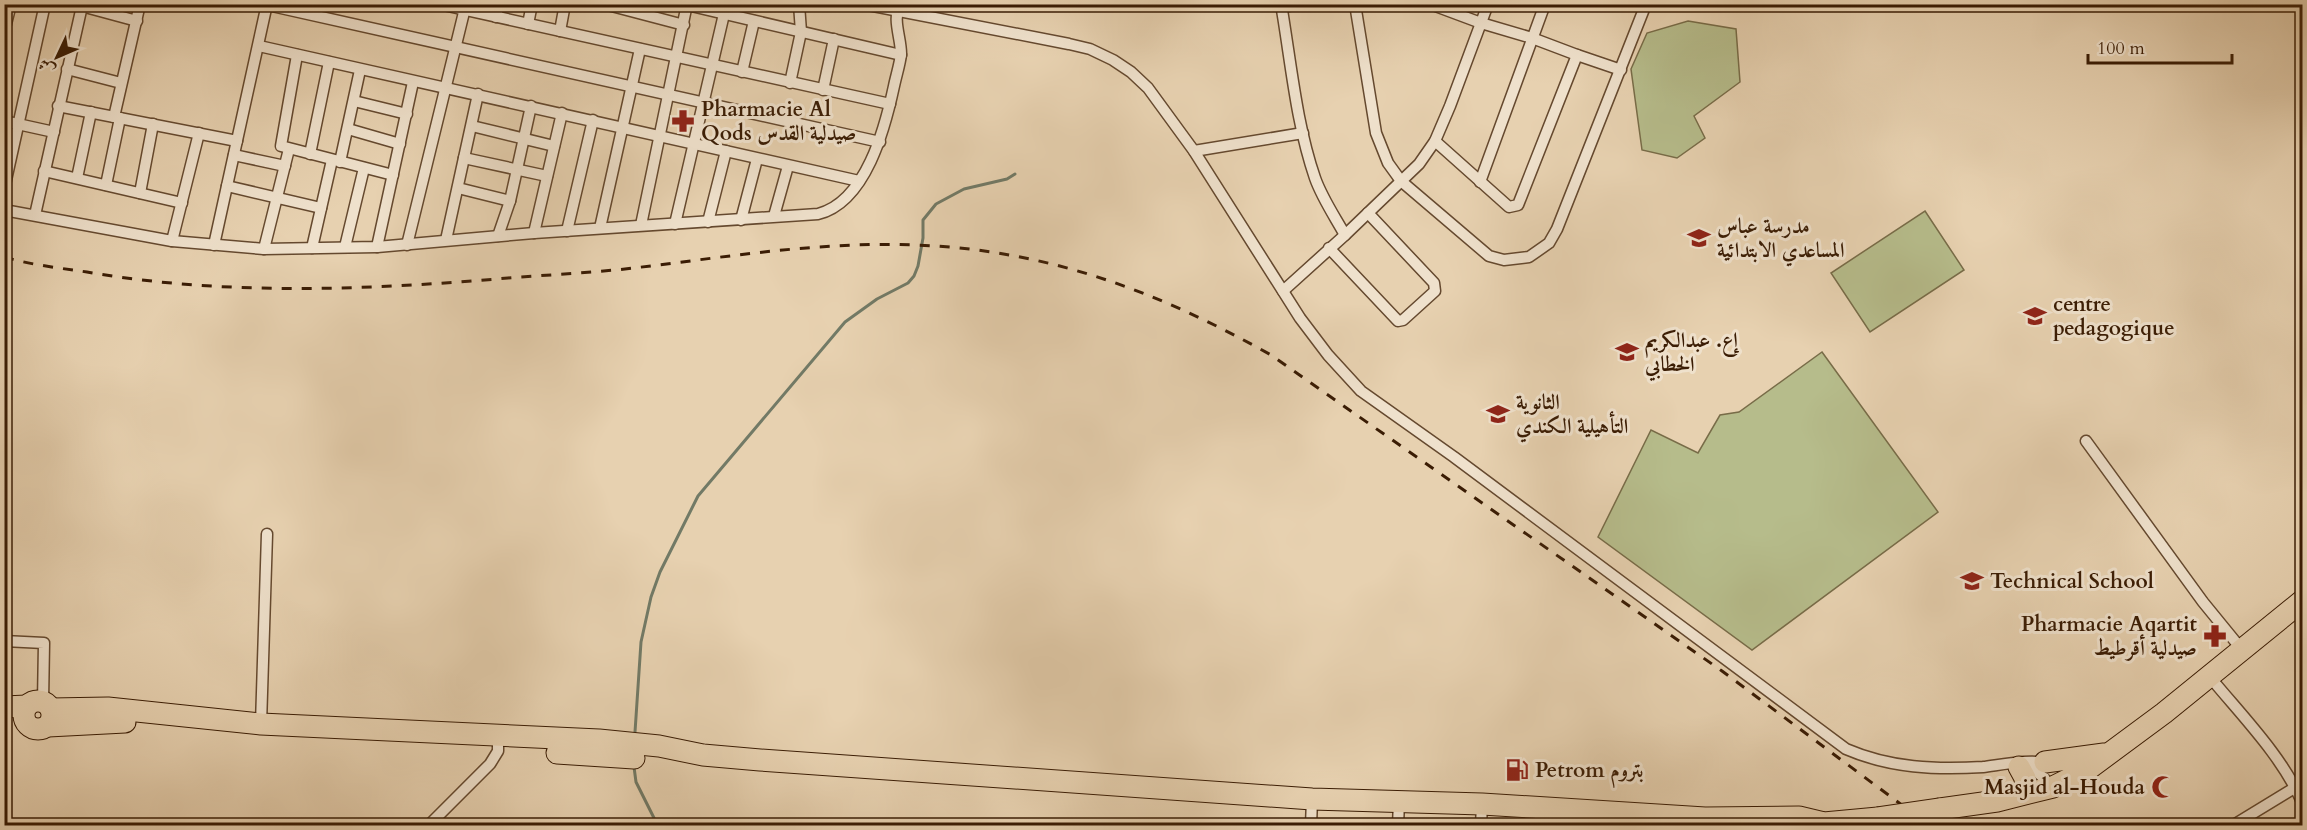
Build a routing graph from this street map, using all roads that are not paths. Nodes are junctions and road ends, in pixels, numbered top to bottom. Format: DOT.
graph roads {
  1 [pos="11,4"];
  2 [pos="45,4"];
  3 [pos="140,4"];
  4 [pos="439,4"];
  5 [pos="499,4"];
  6 [pos="532,4"];
  7 [pos="565,4"];
  8 [pos="604,4"];
  9 [pos="799,4"];
  10 [pos="863,4"];
  11 [pos="1301,4"];
  12 [pos="1355,4"];
  13 [pos="1430,4"];
  14 [pos="1488,4"];
  15 [pos="1545,4"];
  16 [pos="1646,4"];
  17 [pos="78,5"];
  18 [pos="265,5"];
  19 [pos="687,5"];
  20 [pos="1281,6"];
  21 [pos="465,7"];
  22 [pos="898,8"];
  23 [pos="640,9"];
  24 [pos="724,14"];
  25 [pos="496,17"];
  26 [pos="137,21"];
  27 [pos="754,21"];
  28 [pos="1481,23"];
  29 [pos="528,24"];
  30 [pos="684,25"];
  31 [pos="560,31"];
  32 [pos="4,32"];
  33 [pos="801,32"];
  34 [pos="1532,38"];
  35 [pos="834,39"];
  36 [pos="258,46"];
  37 [pos="456,47"];
  38 [pos="640,49"];
  39 [pos="297,55"];
  40 [pos="901,55"];
  41 [pos="1577,55"];
  42 [pos="677,57"];
  43 [pos="329,62"];
  44 [pos="712,65"];
  45 [pos="68,69"];
  46 [pos="360,70"];
  47 [pos="1621,70"];
  48 [pos="742,72"];
  49 [pos="413,81"];
  50 [pos="790,83"];
  51 [pos="121,84"];
  52 [pos="632,87"];
  53 [pos="446,88"];
  54 [pos="822,90"];
  55 [pos="478,94"];
  56 [pos="668,95"];
  57 [pos="354,101"];
  58 [pos="704,103"];
  59 [pos="890,104"];
  60 [pos="58,106"];
  61 [pos="531,106"];
  62 [pos="91,112"];
  63 [pos="562,113"];
  64 [pos="407,114"];
  65 [pos="117,117"];
  66 [pos="593,120"];
  67 [pos="4,121"];
  68 [pos="20,124"];
  69 [pos="153,124"];
  70 [pos="472,126"];
  71 [pos="623,128"];
  72 [pos="348,129"];
  73 [pos="54,132"];
  74 [pos="199,133"];
  75 [pos="1303,133"];
  76 [pos="660,136"];
  77 [pos="524,138"];
  78 [pos="237,141"];
  79 [pos="1435,141"];
  80 [pos="880,142"];
  81 [pos="400,144"];
  82 [pos="694,144"];
  83 [pos="554,146"];
  84 [pos="289,149"];
  85 [pos="1194,151"];
  86 [pos="726,152"];
  87 [pos="310,154"];
  88 [pos="234,155"];
  89 [pos="464,158"];
  90 [pos="757,159"];
  91 [pos="336,161"];
  92 [pos="285,166"];
  93 [pos="788,166"];
  94 [pos="364,168"];
  95 [pos="44,171"];
  96 [pos="517,171"];
  97 [pos="393,175"];
  98 [pos="548,176"];
  99 [pos="77,178"];
  100 [pos="859,181"];
  101 [pos="1401,181"];
  102 [pos="1480,182"];
  103 [pos="106,185"];
  104 [pos="227,186"];
  105 [pos="458,188"];
  106 [pos="4,189"];
  107 [pos="140,193"];
  108 [pos="277,197"];
  109 [pos="510,201"];
  110 [pos="182,203"];
  111 [pos="321,208"];
  112 [pos="4,210"];
  113 [pos="1368,213"];
  114 [pos="35,216"];
  115 [pos="774,216"];
  116 [pos="741,220"];
  117 [pos="708,222"];
  118 [pos="675,224"];
  119 [pos="641,225"];
  120 [pos="600,228"];
  121 [pos="567,231"];
  122 [pos="534,232"];
  123 [pos="1345,235"];
  124 [pos="498,236"];
  125 [pos="446,240"];
  126 [pos="172,241"];
  127 [pos="214,245"];
  128 [pos="407,245"];
  129 [pos="345,247"];
  130 [pos="376,247"];
  131 [pos="312,248"];
  132 [pos="1329,248"];
  133 [pos="264,249"];
  134 [pos="1283,291"];
  135 [pos="2086,441"];
  136 [pos="267,534"];
  137 [pos="2299,606"];
  138 [pos="4,641"];
  139 [pos="2243,651"];
  140 [pos="2210,677"];
  141 [pos="4,707"];
  142 [pos="39,712"];
  143 [pos="4,722"];
  144 [pos="261,724"];
  145 [pos="349,734"];
  146 [pos="498,744"];
  147 [pos="2113,753"];
  148 [pos="2045,762"];
  149 [pos="2014,766"];
  150 [pos="2061,784"];
  151 [pos="2296,787"];
  152 [pos="2020,794"];
  153 [pos="1312,799"];
  154 [pos="1398,801"];
  155 [pos="2302,802"];
  156 [pos="1482,804"];
  157 [pos="1546,817"];
  158 [pos="1622,819"];
  159 [pos="2239,824"];
  160 [pos="428,825"];
  161 [pos="1311,825"];
  162 [pos="1398,825"];
  163 [pos="1481,825"];
  1 -- 32 [label="street"];
  2 -- 68 [label="street"];
  3 -- 26 [label="street"];
  4 -- 21 [label="street"];
  5 -- 25 [label="street"];
  6 -- 29 [label="street"];
  7 -- 31 [label="street"];
  8 -- 23 [label="street"];
  9 -- 33 [label="street"];
  10 -- 22 [label="street"];
  11 -- 20 [label="street"];
  12 -- 101 [label="street"];
  13 -- 28 [label="street"];
  14 -- 28 [label="street"];
  15 -- 34 [label="street"];
  16 -- 47 [label="street"];
  17 -- 26 [label="street"];
  17 -- 45 [label="street"];
  18 -- 36 [label="street"];
  18 -- 37 [label="street"];
  19 -- 24 [label="street"];
  19 -- 30 [label="street"];
  20 -- 75 [label="street"];
  21 -- 25 [label="street"];
  21 -- 37 [label="street"];
  22 -- 40 [label="street"];
  22 -- 85 [label="street"];
  23 -- 30 [label="street"];
  24 -- 27 [label="street"];
  24 -- 44 [label="street"];
  25 -- 29 [label="street"];
  26 -- 51 [label="street"];
  27 -- 33 [label="street"];
  27 -- 48 [label="street"];
  28 -- 34 [label="street"];
  28 -- 79 [label="street"];
  29 -- 31 [label="street"];
  30 -- 42 [label="street"];
  31 -- 38 [label="street"];
  33 -- 35 [label="street"];
  33 -- 50 [label="street"];
  34 -- 41 [label="street"];
  34 -- 102 [label="street"];
  35 -- 40 [label="street"];
  35 -- 54 [label="street"];
  36 -- 39 [label="street"];
  36 -- 78 [label="street"];
  37 -- 52 [label="street"];
  37 -- 53 [label="street"];
  38 -- 42 [label="street"];
  38 -- 52 [label="street"];
  39 -- 43 [label="street"];
  39 -- 84 [label="street"];
  40 -- 59 [label="street"];
  41 -- 47 [label="street"];
  41 -- 102 [label="street"];
  42 -- 44 [label="street"];
  42 -- 56 [label="street"];
  43 -- 46 [label="street"];
  43 -- 87 [label="street"];
  44 -- 48 [label="street"];
  44 -- 58 [label="street"];
  45 -- 51 [label="street"];
  45 -- 60 [label="street"];
  46 -- 49 [label="street"];
  46 -- 57 [label="street"];
  47 -- 101 [label="street"];
  48 -- 50 [label="street"];
  49 -- 53 [label="street"];
  49 -- 64 [label="street"];
  50 -- 54 [label="street"];
  51 -- 65 [label="street"];
  52 -- 56 [label="street"];
  52 -- 71 [label="street"];
  53 -- 55 [label="street"];
  53 -- 128 [label="street"];
  54 -- 59 [label="street"];
  55 -- 61 [label="street"];
  55 -- 70 [label="street"];
  56 -- 58 [label="street"];
  56 -- 76 [label="street"];
  57 -- 64 [label="street"];
  57 -- 72 [label="street"];
  58 -- 80 [label="street"];
  58 -- 82 [label="street"];
  59 -- 80 [label="street"];
  60 -- 62 [label="street"];
  60 -- 73 [label="street"];
  61 -- 63 [label="street"];
  61 -- 77 [label="street"];
  62 -- 65 [label="street"];
  62 -- 99 [label="street"];
  63 -- 66 [label="street"];
  63 -- 83 [label="street"];
  64 -- 81 [label="street"];
  65 -- 69 [label="street"];
  65 -- 103 [label="street"];
  66 -- 71 [label="street"];
  66 -- 121 [label="street"];
  67 -- 68 [label="street"];
  68 -- 73 [label="street"];
  68 -- 106 [label="street"];
  69 -- 74 [label="street"];
  69 -- 107 [label="street"];
  70 -- 77 [label="street"];
  70 -- 89 [label="street"];
  71 -- 76 [label="street"];
  71 -- 120 [label="street"];
  72 -- 81 [label="street"];
  72 -- 91 [label="street"];
  73 -- 95 [label="street"];
  74 -- 78 [label="street"];
  74 -- 110 [label="street"];
  75 -- 85 [label="street"];
  75 -- 123 [label="street"];
  76 -- 82 [label="street"];
  76 -- 119 [label="street"];
  77 -- 83 [label="street"];
  77 -- 96 [label="street"];
  78 -- 88 [label="street"];
  79 -- 101 [label="street"];
  79 -- 102 [label="street"];
  80 -- 100 [label="street"];
  81 -- 97 [label="street"];
  82 -- 86 [label="street"];
  82 -- 118 [label="street"];
  83 -- 98 [label="street"];
  84 -- 87 [label="street"];
  84 -- 92 [label="street"];
  85 -- 134 [label="street"];
  86 -- 90 [label="street"];
  86 -- 117 [label="street"];
  87 -- 91 [label="street"];
  88 -- 92 [label="street"];
  88 -- 104 [label="street"];
  89 -- 96 [label="street"];
  89 -- 105 [label="street"];
  90 -- 93 [label="street"];
  90 -- 116 [label="street"];
  91 -- 94 [label="street"];
  91 -- 111 [label="street"];
  92 -- 108 [label="street"];
  93 -- 100 [label="street"];
  93 -- 115 [label="street"];
  94 -- 97 [label="street"];
  94 -- 129 [label="street"];
  95 -- 99 [label="street"];
  95 -- 114 [label="street"];
  96 -- 98 [label="street"];
  96 -- 109 [label="street"];
  97 -- 130 [label="street"];
  98 -- 122 [label="street"];
  99 -- 103 [label="street"];
  100 -- 115 [label="street"];
  101 -- 113 [label="street"];
  103 -- 107 [label="street"];
  104 -- 108 [label="street"];
  104 -- 127 [label="street"];
  105 -- 109 [label="street"];
  105 -- 125 [label="street"];
  107 -- 110 [label="street"];
  108 -- 111 [label="street"];
  108 -- 133 [label="street"];
  109 -- 124 [label="street"];
  110 -- 126 [label="street"];
  111 -- 131 [label="street"];
  112 -- 114 [label="street"];
  113 -- 123 [label="street"];
  113 -- 132 [label="street"];
  114 -- 126 [label="street"];
  115 -- 116 [label="street"];
  116 -- 117 [label="street"];
  117 -- 118 [label="street"];
  118 -- 119 [label="street"];
  119 -- 120 [label="street"];
  120 -- 121 [label="street"];
  121 -- 122 [label="street"];
  122 -- 124 [label="street"];
  123 -- 132 [label="street"];
  124 -- 125 [label="street"];
  125 -- 128 [label="street"];
  126 -- 127 [label="street"];
  127 -- 133 [label="street"];
  128 -- 130 [label="street"];
  129 -- 130 [label="street"];
  129 -- 131 [label="street"];
  131 -- 133 [label="street"];
  132 -- 134 [label="street"];
  134 -- 149 [label="street"];
  135 -- 139 [label="street"];
  136 -- 144 [label="street"];
  137 -- 139 [label="highway"];
  138 -- 142 [label="street"];
  139 -- 140 [label="highway"];
  140 -- 147 [label="highway"];
  140 -- 151 [label="street"];
  141 -- 142 [label="highway"];
  142 -- 143 [label="highway"];
  142 -- 144 [label="highway"];
  142 -- 145 [label="highway"];
  144 -- 145 [label="highway"];
  145 -- 146 [label="highway"];
  146 -- 153 [label="highway"];
  146 -- 160 [label="street"];
  147 -- 148 [label="highway"];
  147 -- 150 [label="highway"];
  148 -- 149 [label="street"];
  148 -- 150 [label="street"];
  149 -- 150 [label="street"];
  149 -- 152 [label="highway"];
  150 -- 152 [label="highway"];
  151 -- 155 [label="street"];
  151 -- 159 [label="street"];
  152 -- 158 [label="highway"];
  153 -- 154 [label="highway"];
  153 -- 161 [label="street"];
  154 -- 156 [label="highway"];
  154 -- 162 [label="street"];
  156 -- 157 [label="highway"];
  156 -- 163 [label="street"];
  157 -- 158 [label="highway"];
}
